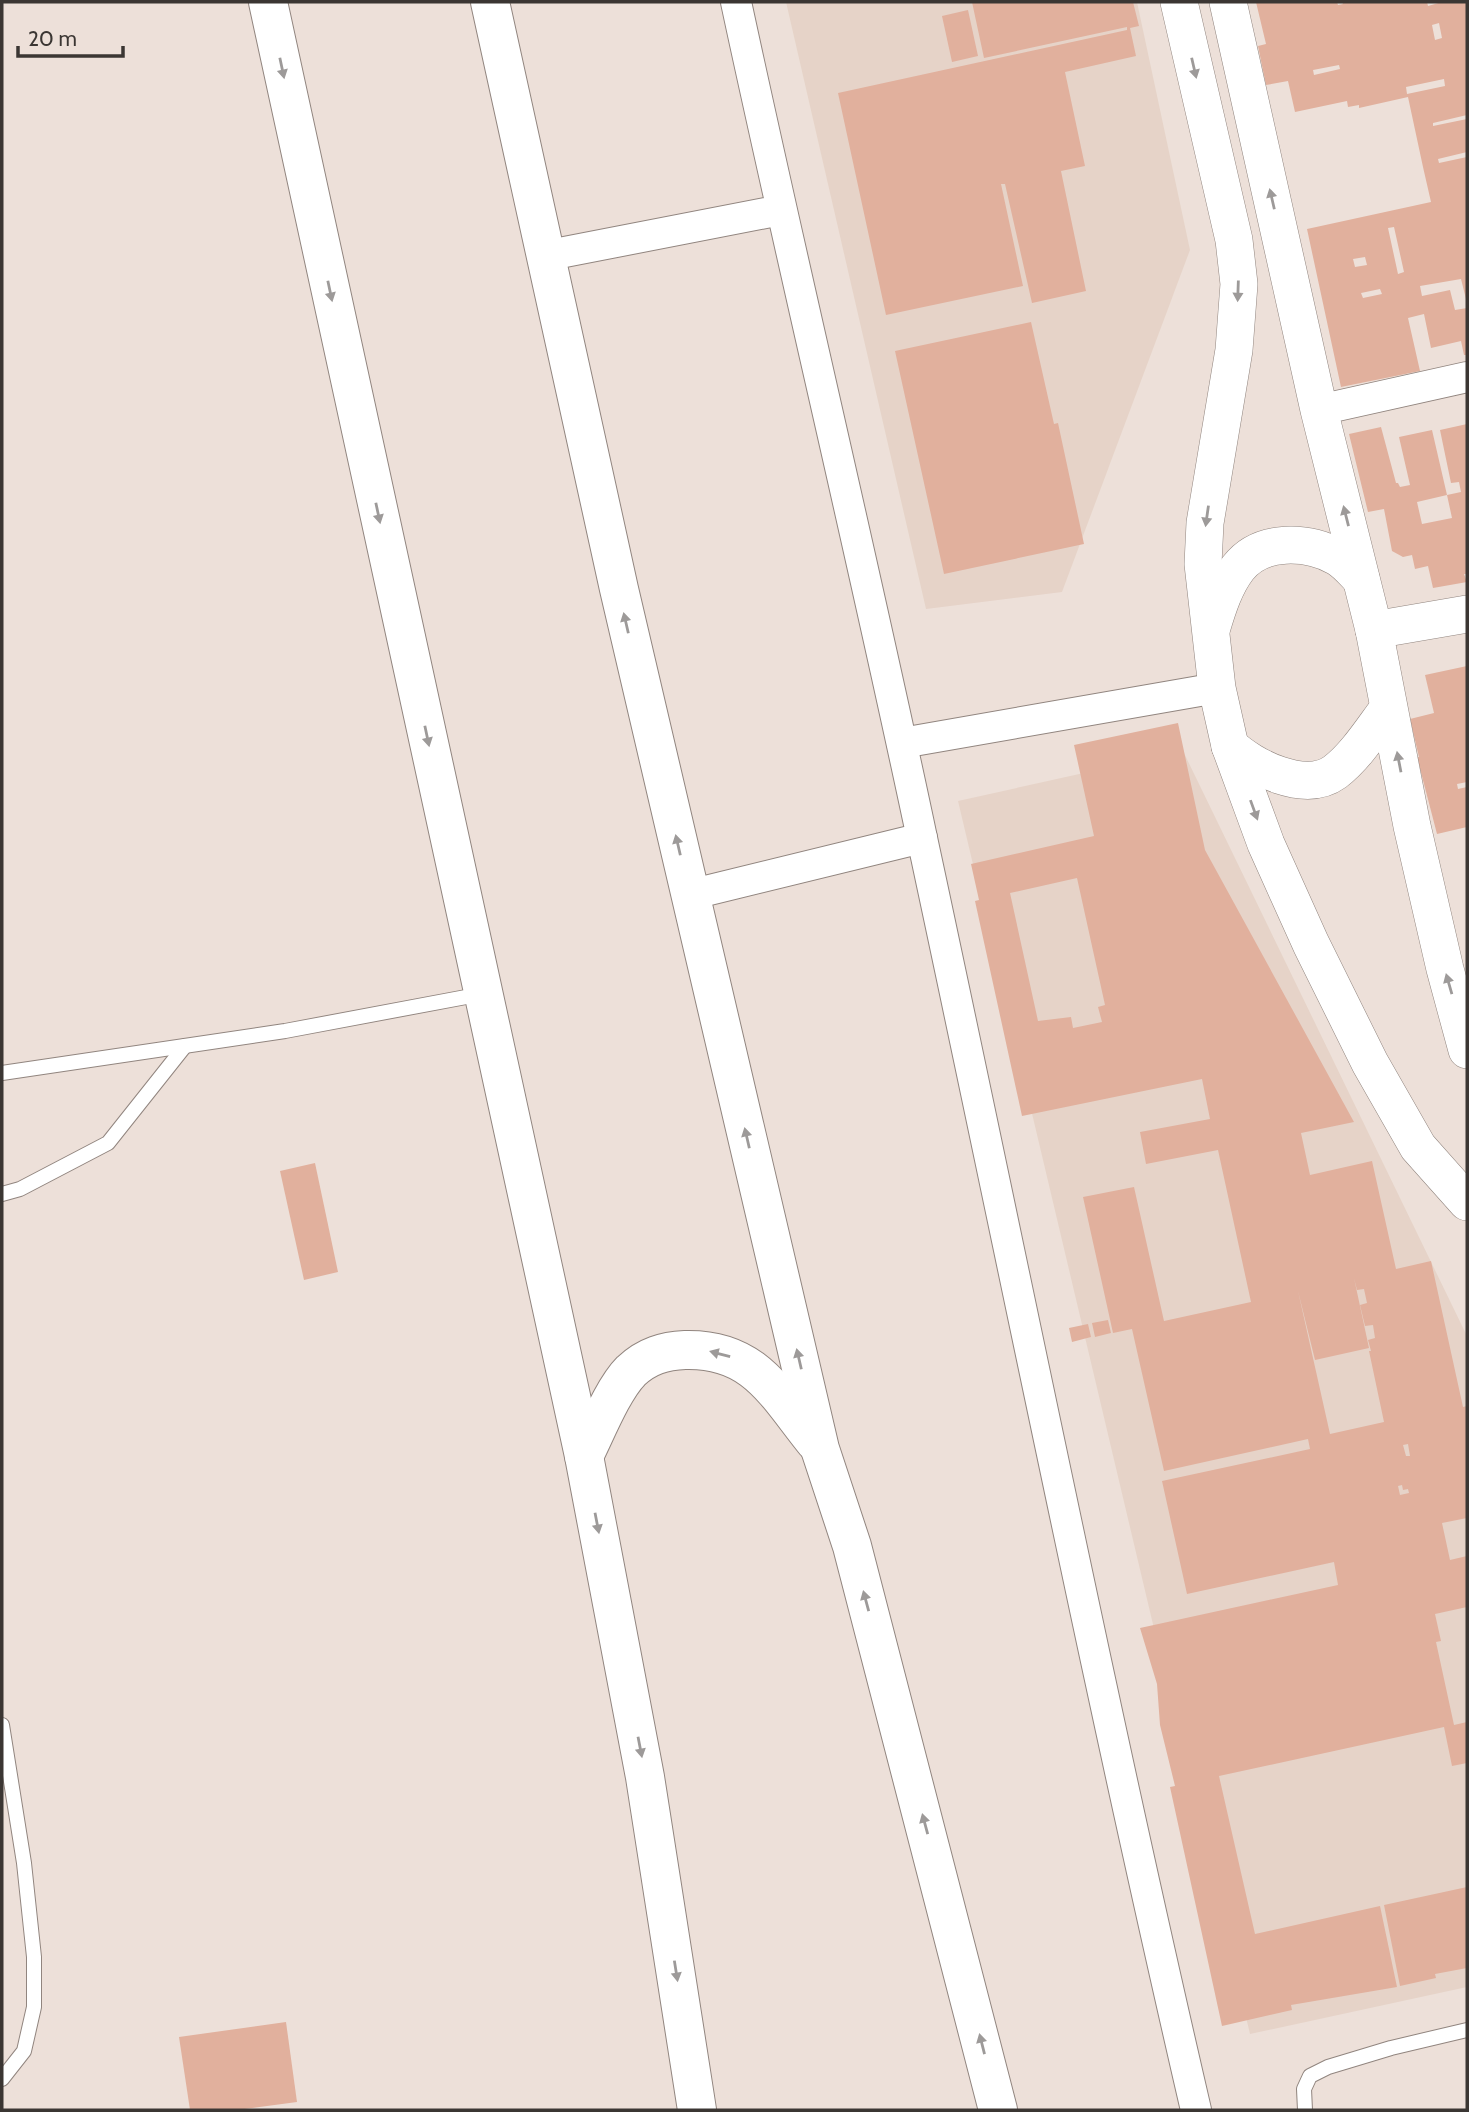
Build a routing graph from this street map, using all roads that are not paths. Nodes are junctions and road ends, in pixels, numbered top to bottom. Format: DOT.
graph roads {
  1 [pos="268,2"];
  2 [pos="490,2"];
  3 [pos="736,2"];
  4 [pos="1178,2"];
  5 [pos="1228,2"];
  6 [pos="781,210"];
  7 [pos="544,256"];
  8 [pos="1467,377"];
  9 [pos="1319,410"];
  10 [pos="1362,579"];
  11 [pos="1467,614"];
  12 [pos="1374,629"];
  13 [pos="1209,638"];
  14 [pos="1217,688"];
  15 [pos="1388,709"];
  16 [pos="902,743"];
  17 [pos="1230,746"];
  18 [pos="922,838"];
  19 [pos="689,895"];
  20 [pos="483,993"];
  21 [pos="185,1046"];
  22 [pos="1467,1050"];
  23 [pos="2,1073"];
  24 [pos="2,1194"];
  25 [pos="1467,1202"];
  26 [pos="820,1449"];
  27 [pos="584,1456"];
  28 [pos="2,1726"];
  29 [pos="1467,2031"];
  30 [pos="2,2079"];
  31 [pos="697,2110"];
  32 [pos="998,2110"];
  33 [pos="1196,2110"];
  34 [pos="1305,2110"];
  1 -- 20 [label="highway, one-way"];
  2 -- 7 [label="highway"];
  3 -- 6 [label="street"];
  4 -- 13 [label="street, one-way"];
  9 -- 5 [label="street, one-way"];
  6 -- 7 [label="street"];
  6 -- 16 [label="street"];
  19 -- 7 [label="highway, one-way"];
  8 -- 9 [label="street"];
  10 -- 9 [label="street, one-way"];
  10 -- 12 [label="street"];
  10 -- 13 [label="street"];
  11 -- 12 [label="street"];
  12 -- 15 [label="street"];
  13 -- 14 [label="street"];
  14 -- 16 [label="street"];
  14 -- 17 [label="street"];
  15 -- 17 [label="street"];
  22 -- 15 [label="street, one-way"];
  16 -- 18 [label="street"];
  17 -- 25 [label="street, one-way"];
  18 -- 19 [label="street"];
  18 -- 33 [label="street"];
  26 -- 19 [label="highway, one-way"];
  20 -- 21 [label="lane"];
  20 -- 27 [label="highway"];
  21 -- 23 [label="lane"];
  21 -- 24 [label="lane"];
  26 -- 27 [label="highway, one-way"];
  32 -- 26 [label="highway, one-way"];
  27 -- 31 [label="highway, one-way"];
  28 -- 30 [label="lane"];
  29 -- 34 [label="lane"];
}
